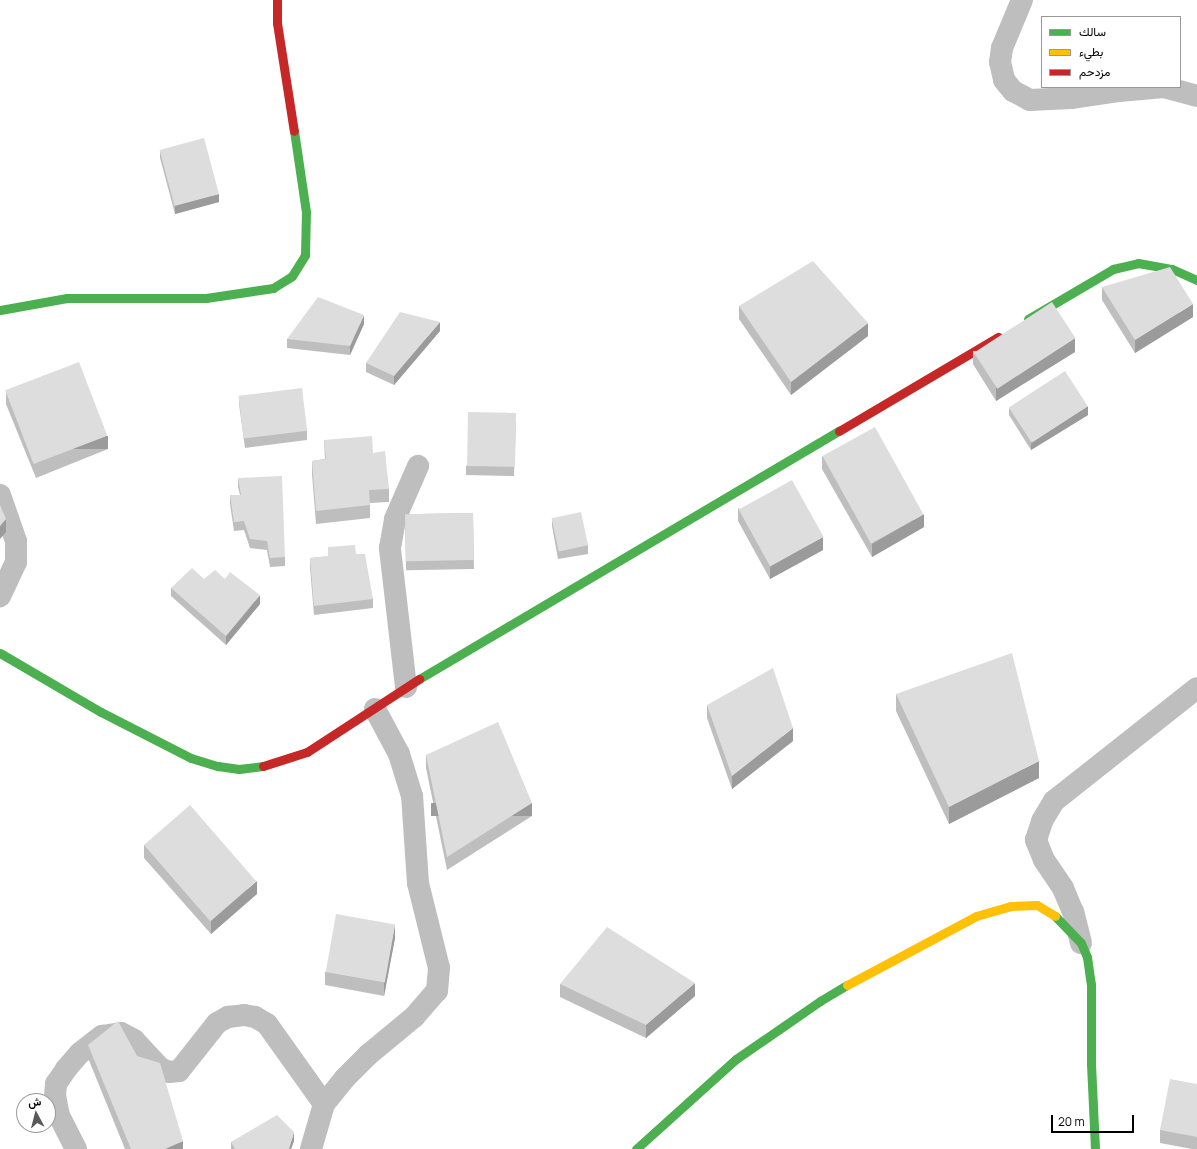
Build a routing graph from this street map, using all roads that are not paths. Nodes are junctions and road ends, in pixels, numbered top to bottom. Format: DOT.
graph roads {
  1 [pos="277,0"];
  2 [pos="1022,0"];
  3 [pos="1149,88"];
  4 [pos="1168,88"];
  5 [pos="1197,96"];
  6 [pos="1197,280"];
  7 [pos="0,310"];
  8 [pos="1018,325"];
  9 [pos="1005,333"];
  10 [pos="418,466"];
  11 [pos="0,495"];
  12 [pos="0,596"];
  13 [pos="0,653"];
  14 [pos="406,688"];
  15 [pos="1197,688"];
  16 [pos="375,709"];
  17 [pos="1081,943"];
  18 [pos="324,1104"];
  19 [pos="76,1149"];
  20 [pos="311,1149"];
  21 [pos="636,1149"];
  22 [pos="1095,1149"];
  1 -- 7 [label="street"];
  2 -- 3 [label="street"];
  4 -- 5 [label="street"];
  6 -- 8 [label="street"];
  9 -- 14 [label="street"];
  10 -- 14 [label="street"];
  11 -- 12 [label="street"];
  13 -- 16 [label="street"];
  14 -- 16 [label="street"];
  15 -- 17 [label="street"];
  16 -- 18 [label="street"];
  17 -- 21 [label="street"];
  17 -- 22 [label="street"];
  18 -- 19 [label="street"];
  18 -- 20 [label="street"];
}
